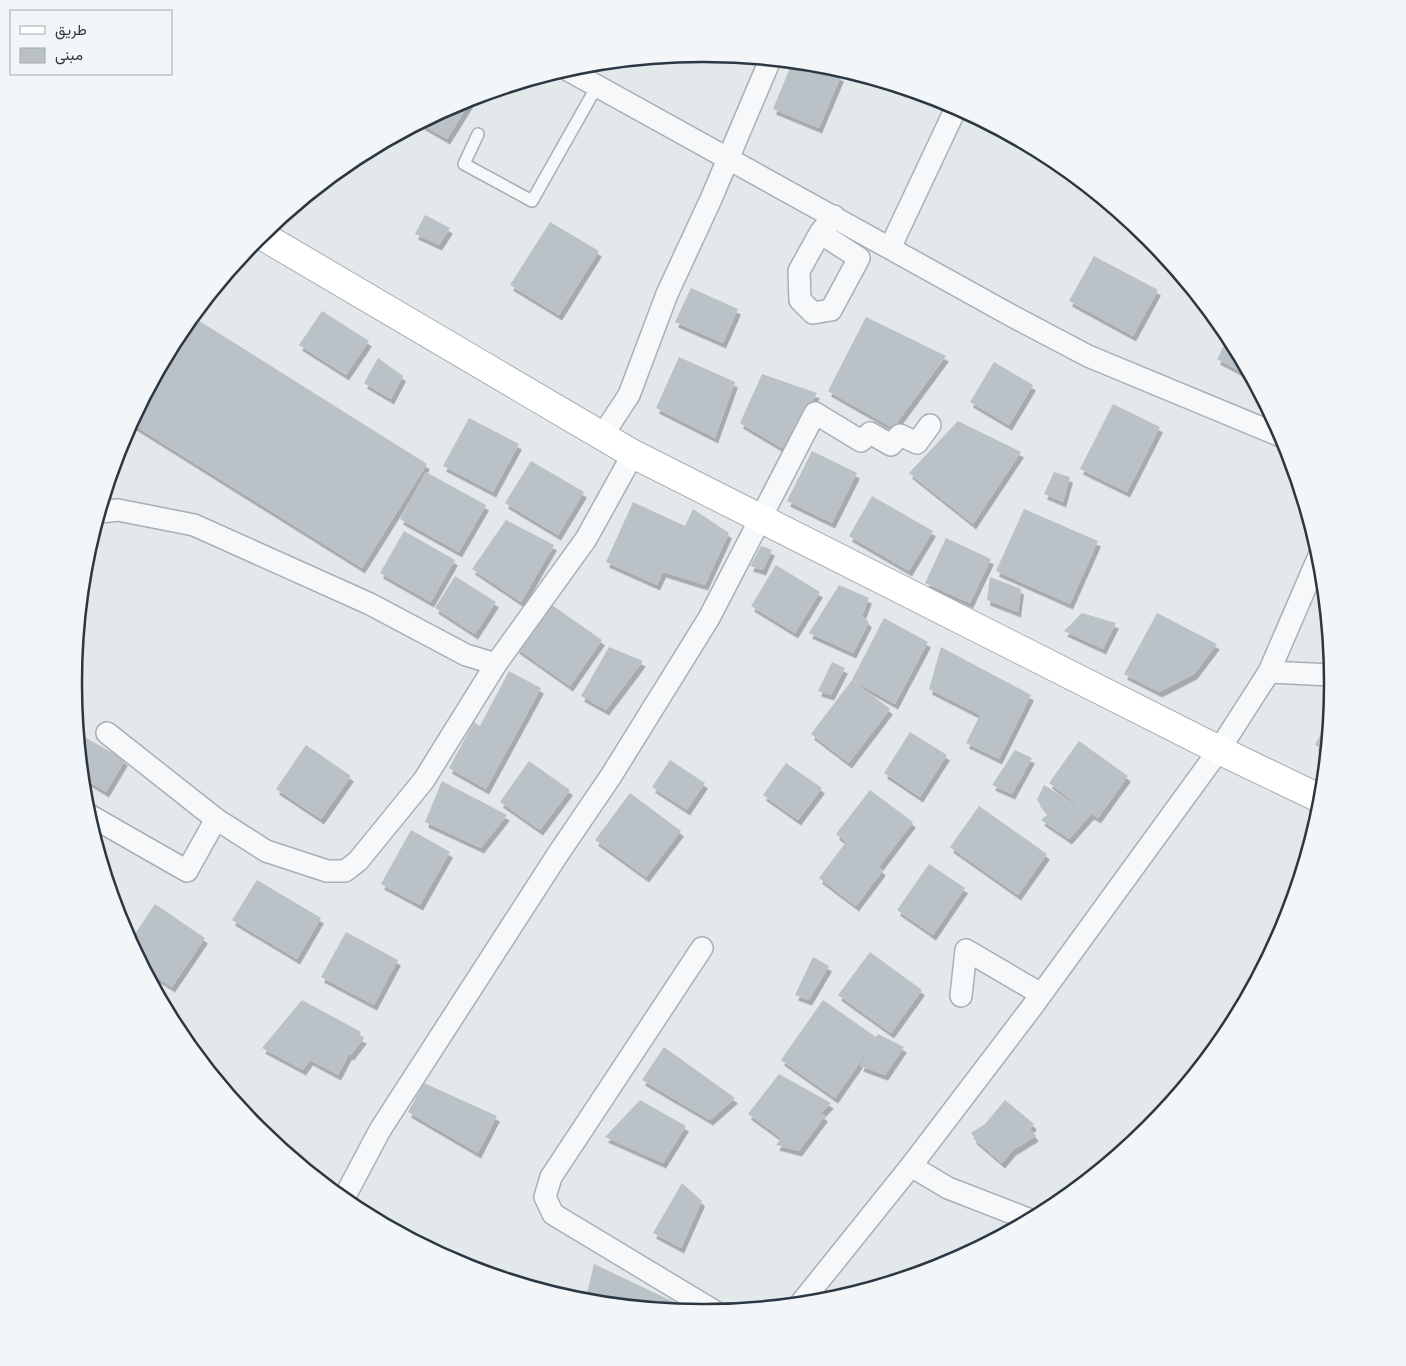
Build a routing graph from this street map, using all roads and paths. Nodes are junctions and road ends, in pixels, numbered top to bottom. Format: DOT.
graph roads {
  1 [pos="767,66"];
  2 [pos="577,75"];
  3 [pos="597,86"];
  4 [pos="953,115"];
  5 [pos="478,134"];
  6 [pos="729,157"];
  7 [pos="834,216"];
  8 [pos="820,233"];
  9 [pos="269,240"];
  10 [pos="890,248"];
  11 [pos="930,425"];
  12 [pos="1270,431"];
  13 [pos="602,436"];
  14 [pos="633,454"];
  15 [pos="107,511"];
  16 [pos="759,518"];
  17 [pos="1313,570"];
  18 [pos="496,664"];
  19 [pos="1269,672"];
  20 [pos="1324,675"];
  21 [pos="107,733"];
  22 [pos="1219,750"];
  23 [pos="1313,795"];
  24 [pos="216,819"];
  25 [pos="98,821"];
  26 [pos="702,948"];
  27 [pos="1041,994"];
  28 [pos="960,996"];
  29 [pos="911,1166"];
  30 [pos="348,1191"];
  31 [pos="1020,1216"];
  32 [pos="808,1294"];
  33 [pos="702,1304"];
  1 -- 6 [label="street"];
  2 -- 3 [label="street"];
  3 -- 5 [label="lane"];
  3 -- 6 [label="street"];
  4 -- 10 [label="street"];
  6 -- 7 [label="street"];
  6 -- 13 [label="street"];
  7 -- 8 [label="street"];
  7 -- 10 [label="street"];
  9 -- 13 [label="main road"];
  10 -- 12 [label="street"];
  11 -- 16 [label="street"];
  13 -- 14 [label="main road"];
  14 -- 16 [label="main road"];
  14 -- 18 [label="street"];
  15 -- 18 [label="street"];
  16 -- 22 [label="main road"];
  16 -- 30 [label="street"];
  17 -- 19 [label="street"];
  18 -- 24 [label="street"];
  19 -- 20 [label="street"];
  19 -- 22 [label="street"];
  21 -- 24 [label="street"];
  22 -- 23 [label="main road"];
  22 -- 27 [label="street"];
  24 -- 25 [label="street"];
  26 -- 33 [label="street"];
  27 -- 28 [label="street"];
  27 -- 29 [label="street"];
  29 -- 31 [label="street"];
  29 -- 32 [label="street"];
}
